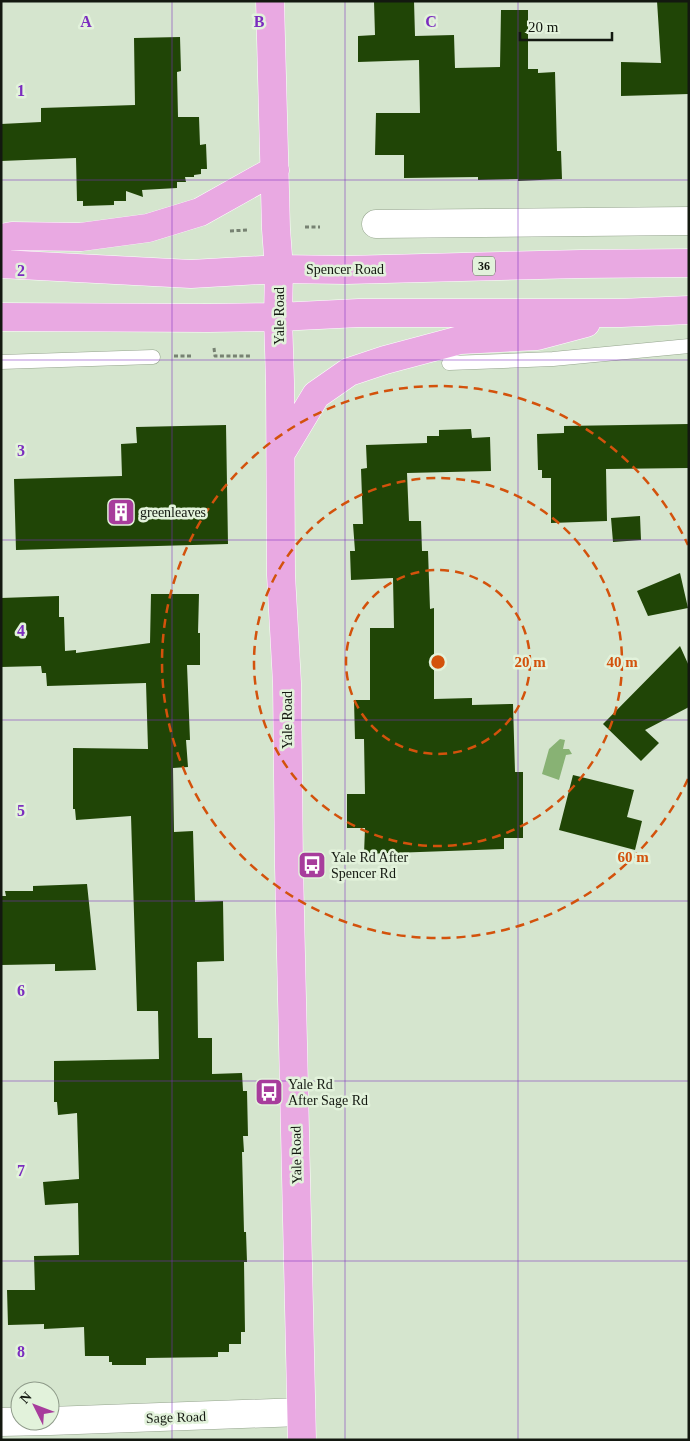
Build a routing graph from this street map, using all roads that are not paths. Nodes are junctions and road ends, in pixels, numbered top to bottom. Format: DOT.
graph roads {
  1 [pos="270,1"];
  2 [pos="275,170"];
  3 [pos="689,220"];
  4 [pos="376,224"];
  5 [pos="1,238"];
  6 [pos="689,263"];
  7 [pos="1,264"];
  8 [pos="279,269"];
  9 [pos="689,310"];
  10 [pos="621,313"];
  11 [pos="1,316"];
  12 [pos="278,317"];
  13 [pos="689,346"];
  14 [pos="153,357"];
  15 [pos="1,362"];
  16 [pos="449,363"];
  17 [pos="281,453"];
  18 [pos="301,1412"];
  19 [pos="60,1421"];
  20 [pos="302,1440"];
  1 -- 2 [label="main road, Yale Road"];
  2 -- 5 [label="main road"];
  2 -- 8 [label="main road, Yale Road"];
  3 -- 4 [label="street"];
  6 -- 8 [label="main road, Spencer Road / 36"];
  7 -- 8 [label="main road, Spencer Road / 36"];
  8 -- 12 [label="main road, Yale Road"];
  9 -- 10 [label="main road"];
  10 -- 12 [label="main road"];
  10 -- 17 [label="main road"];
  11 -- 12 [label="main road"];
  12 -- 17 [label="main road, Yale Road"];
  13 -- 16 [label="lane"];
  14 -- 15 [label="lane"];
  17 -- 18 [label="main road, Yale Road"];
  18 -- 19 [label="street, Sage Road"];
  18 -- 20 [label="main road, Yale Road"];
}
